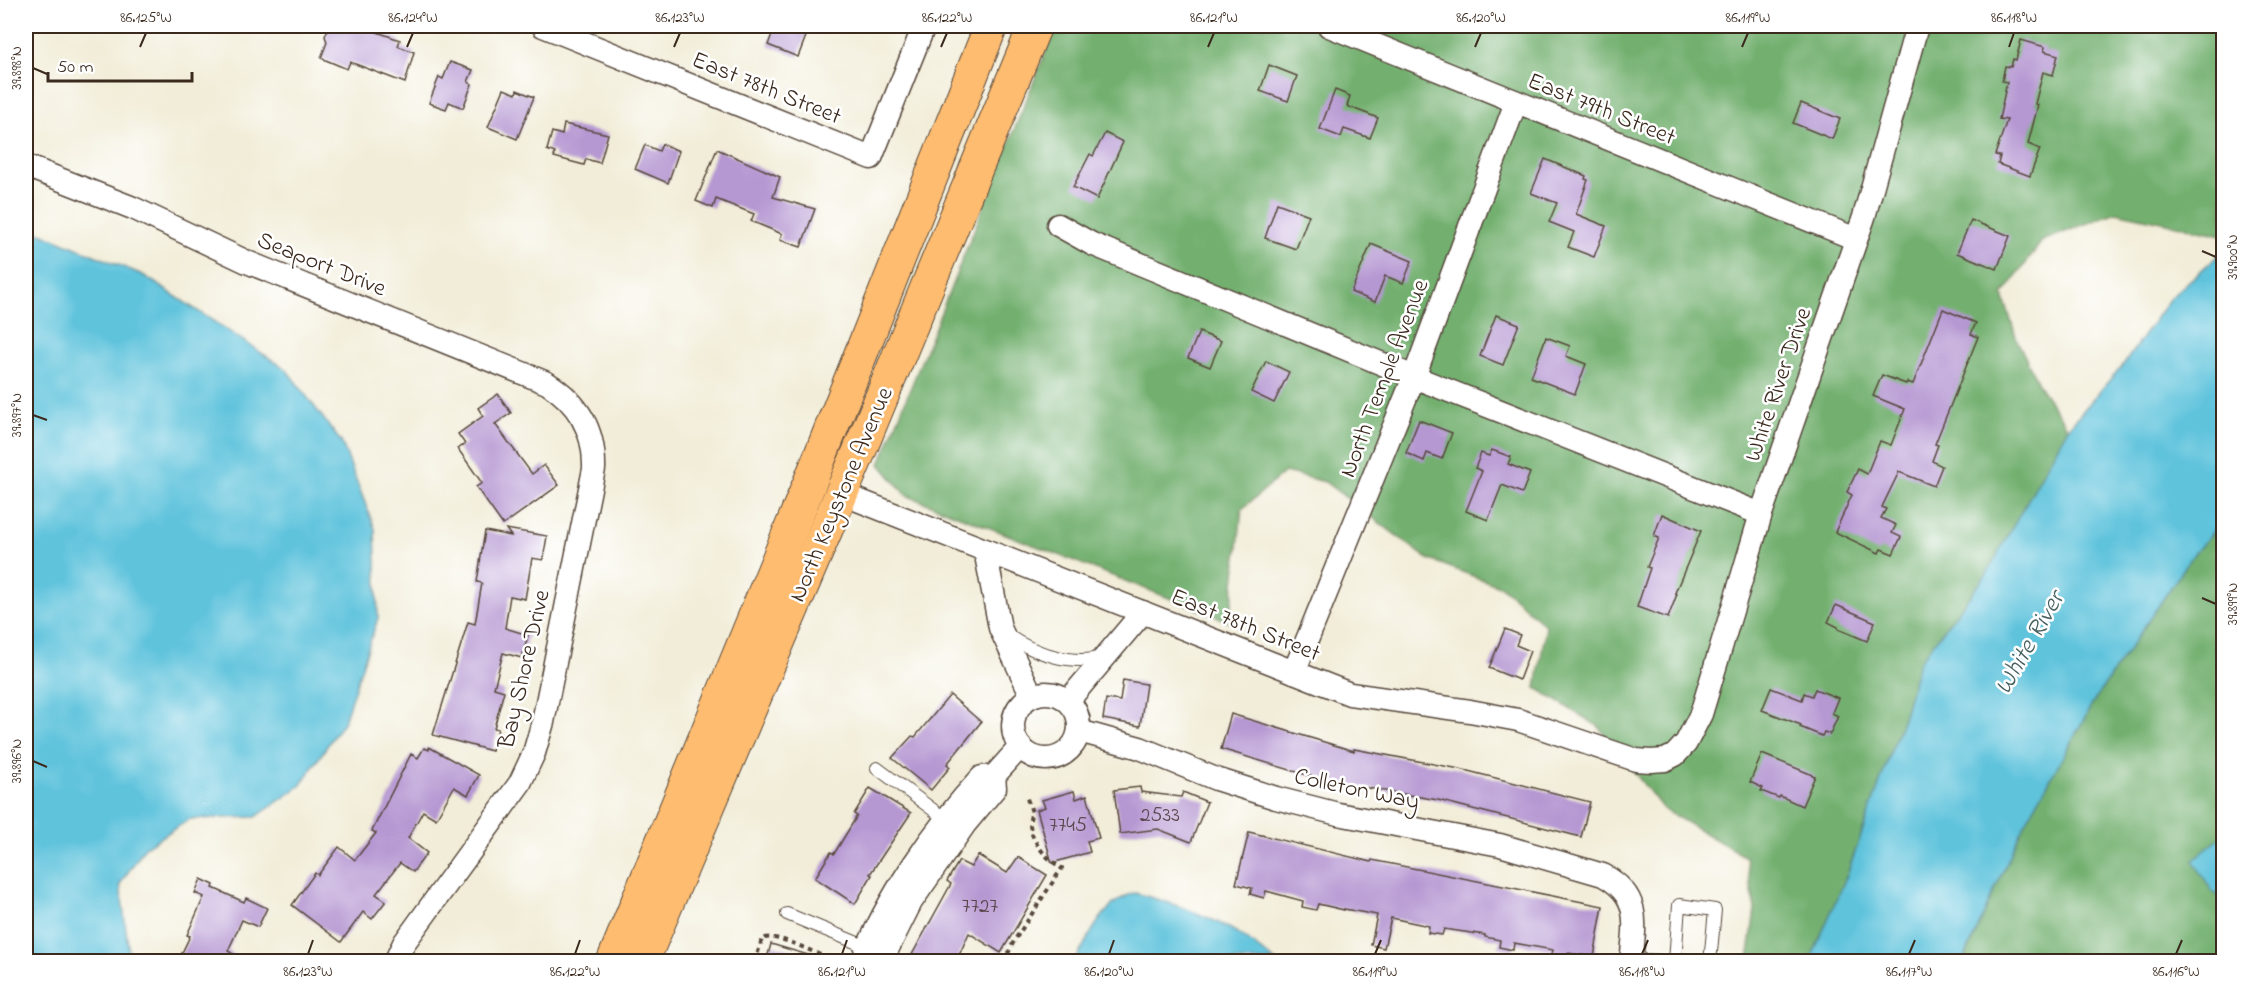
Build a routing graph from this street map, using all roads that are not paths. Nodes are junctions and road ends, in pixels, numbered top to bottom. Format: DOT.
graph roads {
  1 [pos="543,26"];
  2 [pos="924,26"];
  3 [pos="991,26"];
  4 [pos="1035,26"];
  5 [pos="1329,26"];
  6 [pos="1917,26"];
  7 [pos="1516,102"];
  8 [pos="26,166"];
  9 [pos="1058,225"];
  10 [pos="1856,239"];
  11 [pos="1414,377"];
  12 [pos="586,423"];
  13 [pos="825,488"];
  14 [pos="1761,514"];
  15 [pos="985,550"];
  16 [pos="1143,612"];
  17 [pos="1002,631"];
  18 [pos="1108,654"];
  19 [pos="1294,672"];
  20 [pos="1032,696"];
  21 [pos="1068,701"];
  22 [pos="1079,731"];
  23 [pos="1020,747"];
  24 [pos="1675,755"];
  25 [pos="877,768"];
  26 [pos="953,825"];
  27 [pos="787,914"];
  28 [pos="874,956"];
  29 [pos="1631,960"];
  30 [pos="395,962"];
  31 [pos="613,962"];
  32 [pos="642,962"];
  33 [pos="1674,962"];
  34 [pos="1710,962"];
  1 -- 2 [label="street, East 78th Street"];
  3 -- 13 [label="main road, North Keystone Avenue"];
  4 -- 13 [label="main road, North Keystone Avenue"];
  5 -- 7 [label="street, East 79th Street"];
  6 -- 10 [label="street, White River Drive"];
  7 -- 10 [label="street, East 79th Street"];
  7 -- 11 [label="street, North Temple Avenue"];
  8 -- 12 [label="street, Seaport Drive"];
  9 -- 11 [label="street"];
  10 -- 14 [label="street, White River Drive"];
  11 -- 14 [label="street"];
  11 -- 19 [label="street, North Temple Avenue"];
  12 -- 30 [label="street, Bay Shore Drive"];
  13 -- 15 [label="street, East 78th Street"];
  13 -- 31 [label="main road, North Keystone Avenue"];
  13 -- 32 [label="main road, North Keystone Avenue"];
  14 -- 24 [label="street, White River Drive"];
  15 -- 16 [label="street, East 78th Street"];
  15 -- 17 [label="street"];
  16 -- 18 [label="street"];
  16 -- 19 [label="street, East 78th Street"];
  17 -- 18 [label="lane"];
  17 -- 20 [label="street"];
  18 -- 21 [label="street"];
  19 -- 24 [label="street, East 78th Street"];
  20 -- 21 [label="street"];
  20 -- 23 [label="street"];
  21 -- 22 [label="street"];
  22 -- 23 [label="street"];
  22 -- 29 [label="street, Colleton Way"];
  23 -- 26 [label="street"];
  25 -- 26 [label="lane"];
  26 -- 28 [label="street"];
  27 -- 28 [label="lane"];
  29 -- 33 [label="lane"];
  33 -- 34 [label="lane"];
}
